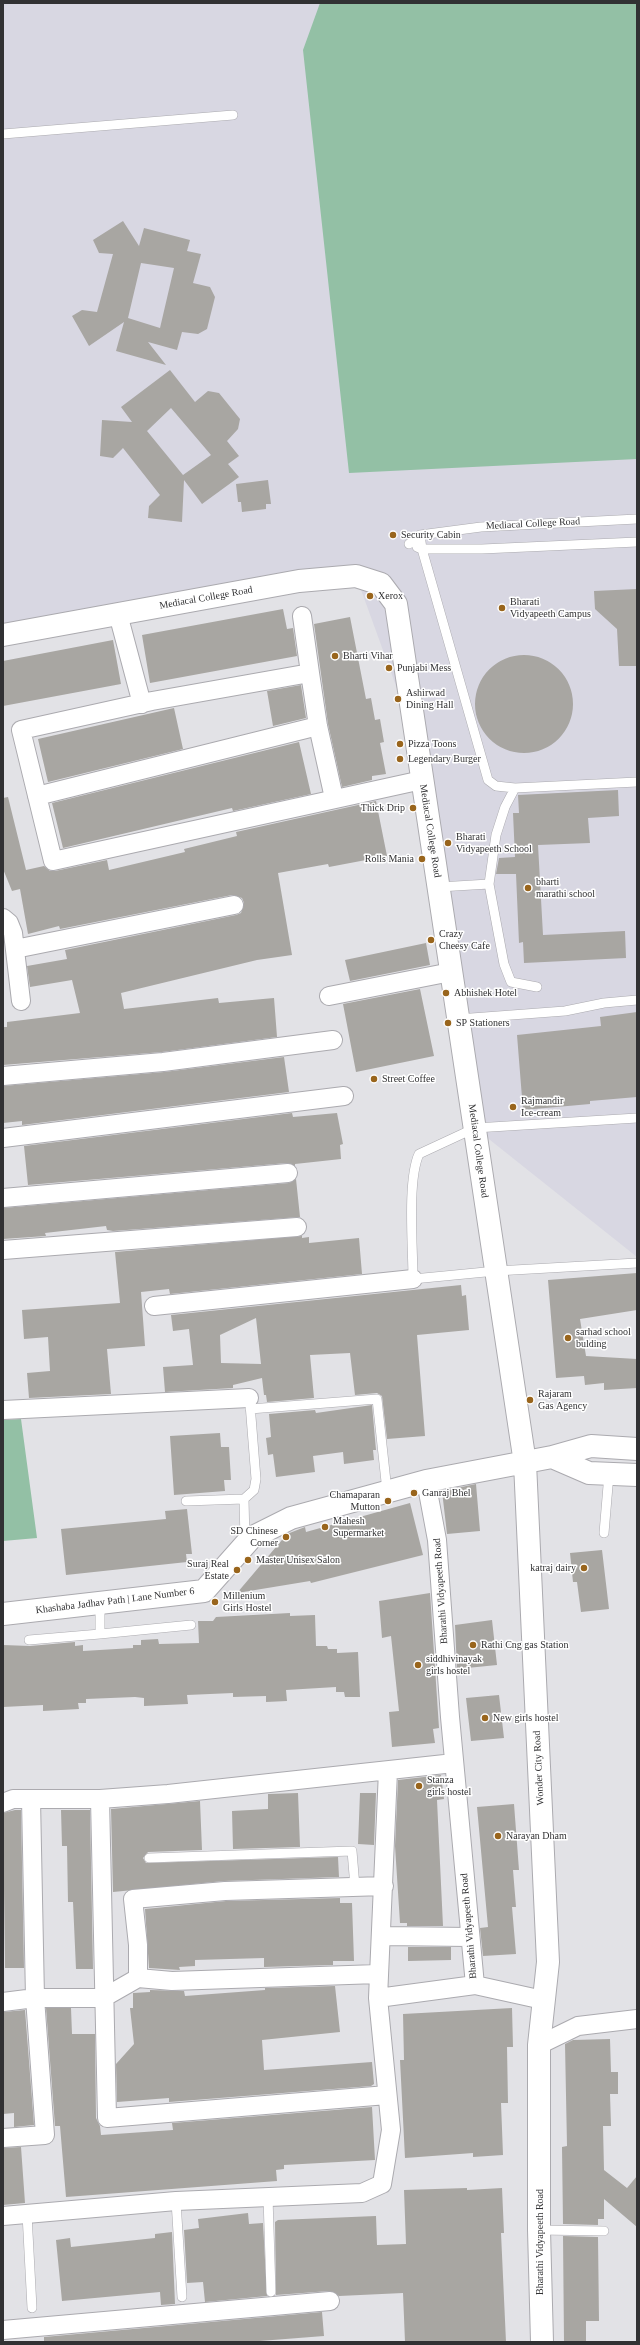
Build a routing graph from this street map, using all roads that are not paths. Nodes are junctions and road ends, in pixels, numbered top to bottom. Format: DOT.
graph roads {
  1 [pos="233,115"];
  2 [pos="3,134"];
  3 [pos="637,519"];
  4 [pos="420,535"];
  5 [pos="637,542"];
  6 [pos="422,549"];
  7 [pos="125,613"];
  8 [pos="302,616"];
  9 [pos="3,635"];
  10 [pos="310,673"];
  11 [pos="147,702"];
  12 [pos="318,726"];
  13 [pos="422,780"];
  14 [pos="637,782"];
  15 [pos="515,788"];
  16 [pos="37,796"];
  17 [pos="334,798"];
  18 [pos="489,884"];
  19 [pos="438,887"];
  20 [pos="234,905"];
  21 [pos="3,918"];
  22 [pos="15,949"];
  23 [pos="451,972"];
  24 [pos="537,987"];
  25 [pos="329,996"];
  26 [pos="637,1000"];
  27 [pos="20,1001"];
  28 [pos="458,1019"];
  29 [pos="333,1040"];
  30 [pos="3,1076"];
  31 [pos="344,1096"];
  32 [pos="637,1118"];
  33 [pos="475,1128"];
  34 [pos="3,1138"];
  35 [pos="288,1173"];
  36 [pos="3,1198"];
  37 [pos="297,1227"];
  38 [pos="3,1250"];
  39 [pos="637,1263"];
  40 [pos="496,1271"];
  41 [pos="413,1279"];
  42 [pos="154,1306"];
  43 [pos="249,1404"];
  44 [pos="3,1410"];
  45 [pos="637,1449"];
  46 [pos="552,1458"];
  47 [pos="525,1463"];
  48 [pos="609,1474"];
  49 [pos="637,1475"];
  50 [pos="426,1480"];
  51 [pos="387,1491"];
  52 [pos="244,1499"];
  53 [pos="186,1502"];
  54 [pos="604,1533"];
  55 [pos="245,1544"];
  56 [pos="100,1603"];
  57 [pos="3,1614"];
  58 [pos="190,1625"];
  59 [pos="100,1634"];
  60 [pos="29,1640"];
  61 [pos="454,1763"];
  62 [pos="388,1771"];
  63 [pos="31,1799"];
  64 [pos="100,1799"];
  65 [pos="3,1803"];
  66 [pos="149,1858"];
  67 [pos="384,1886"];
  68 [pos="355,1887"];
  69 [pos="382,1936"];
  70 [pos="470,1937"];
  71 [pos="378,1974"];
  72 [pos="138,1978"];
  73 [pos="475,1985"];
  74 [pos="104,1997"];
  75 [pos="35,1998"];
  76 [pos="378,1998"];
  77 [pos="544,2000"];
  78 [pos="3,2002"];
  79 [pos="637,2019"];
  80 [pos="538,2045"];
  81 [pos="387,2095"];
  82 [pos="3,2138"];
  83 [pos="268,2197"];
  84 [pos="176,2201"];
  85 [pos="27,2214"];
  86 [pos="3,2216"];
  87 [pos="539,2230"];
  88 [pos="604,2231"];
  89 [pos="271,2292"];
  90 [pos="182,2297"];
  91 [pos="330,2301"];
  92 [pos="32,2308"];
  93 [pos="3,2330"];
  94 [pos="542,2342"];
  1 -- 2 [label="lane"];
  3 -- 4 [label="lane, Mediacal College Road"];
  4 -- 6 [label="lane"];
  4 -- 6 [label="lane, Mediacal College Road"];
  5 -- 6 [label="lane"];
  6 -- 15 [label="lane"];
  7 -- 9 [label="street, Mediacal College Road"];
  7 -- 11 [label="street"];
  7 -- 13 [label="street, Mediacal College Road"];
  8 -- 10 [label="street"];
  10 -- 11 [label="street"];
  10 -- 12 [label="street"];
  11 -- 16 [label="street"];
  12 -- 16 [label="street"];
  12 -- 17 [label="street"];
  13 -- 17 [label="street"];
  13 -- 19 [label="street, Mediacal College Road"];
  14 -- 15 [label="lane"];
  15 -- 18 [label="lane"];
  16 -- 17 [label="street"];
  18 -- 19 [label="lane"];
  18 -- 24 [label="lane"];
  19 -- 23 [label="street, Mediacal College Road"];
  20 -- 22 [label="street"];
  21 -- 22 [label="street"];
  22 -- 27 [label="street"];
  23 -- 25 [label="street"];
  23 -- 28 [label="street, Mediacal College Road"];
  26 -- 28 [label="lane"];
  28 -- 33 [label="street, Mediacal College Road"];
  29 -- 30 [label="street"];
  31 -- 34 [label="street"];
  32 -- 33 [label="lane"];
  33 -- 40 [label="street, Mediacal College Road"];
  33 -- 41 [label="lane"];
  35 -- 36 [label="street"];
  37 -- 38 [label="street"];
  39 -- 40 [label="lane"];
  40 -- 41 [label="lane"];
  40 -- 47 [label="street, Mediacal College Road"];
  41 -- 42 [label="street"];
  43 -- 44 [label="street"];
  43 -- 51 [label="lane"];
  43 -- 52 [label="lane"];
  45 -- 46 [label="street, Khashaba Jadhav Path | Lane Number 6"];
  46 -- 47 [label="street, Khashaba Jadhav Path | Lane Number 6"];
  46 -- 48 [label="street"];
  47 -- 50 [label="street, Khashaba Jadhav Path | Lane Number 6"];
  47 -- 77 [label="street, Wonder City Road"];
  48 -- 49 [label="street"];
  48 -- 54 [label="lane"];
  50 -- 51 [label="street, Khashaba Jadhav Path | Lane Number 6"];
  50 -- 61 [label="street, Bharathi Vidyapeeth Road"];
  51 -- 55 [label="street, Khashaba Jadhav Path | Lane Number 6"];
  52 -- 53 [label="lane"];
  52 -- 55 [label="lane"];
  55 -- 56 [label="street, Khashaba Jadhav Path | Lane Number 6"];
  56 -- 57 [label="street, Khashaba Jadhav Path | Lane Number 6"];
  56 -- 59 [label="lane"];
  58 -- 59 [label="lane"];
  59 -- 60 [label="lane"];
  61 -- 62 [label="street"];
  61 -- 70 [label="street, Bharathi Vidyapeeth Road"];
  62 -- 64 [label="street"];
  62 -- 67 [label="street"];
  63 -- 64 [label="street"];
  63 -- 65 [label="street"];
  63 -- 75 [label="street"];
  64 -- 74 [label="street"];
  66 -- 68 [label="lane"];
  67 -- 68 [label="street"];
  67 -- 69 [label="street"];
  68 -- 72 [label="street"];
  69 -- 70 [label="street"];
  69 -- 71 [label="street"];
  70 -- 73 [label="street, Bharathi Vidyapeeth Road"];
  71 -- 72 [label="street"];
  71 -- 76 [label="street"];
  72 -- 74 [label="street"];
  73 -- 76 [label="street"];
  73 -- 77 [label="street, Bharathi Vidyapeeth Road"];
  74 -- 75 [label="street"];
  74 -- 81 [label="street"];
  75 -- 78 [label="street"];
  75 -- 82 [label="street"];
  76 -- 81 [label="street"];
  77 -- 80 [label="street, Bharathi Vidyapeeth Road"];
  79 -- 80 [label="street"];
  80 -- 87 [label="street, Bharathi Vidyapeeth Road"];
  81 -- 83 [label="street"];
  83 -- 84 [label="street"];
  83 -- 89 [label="lane"];
  84 -- 85 [label="street"];
  84 -- 90 [label="lane"];
  85 -- 86 [label="street"];
  85 -- 92 [label="lane"];
  87 -- 88 [label="lane"];
  87 -- 94 [label="street, Bharathi Vidyapeeth Road"];
  91 -- 93 [label="street"];
}
